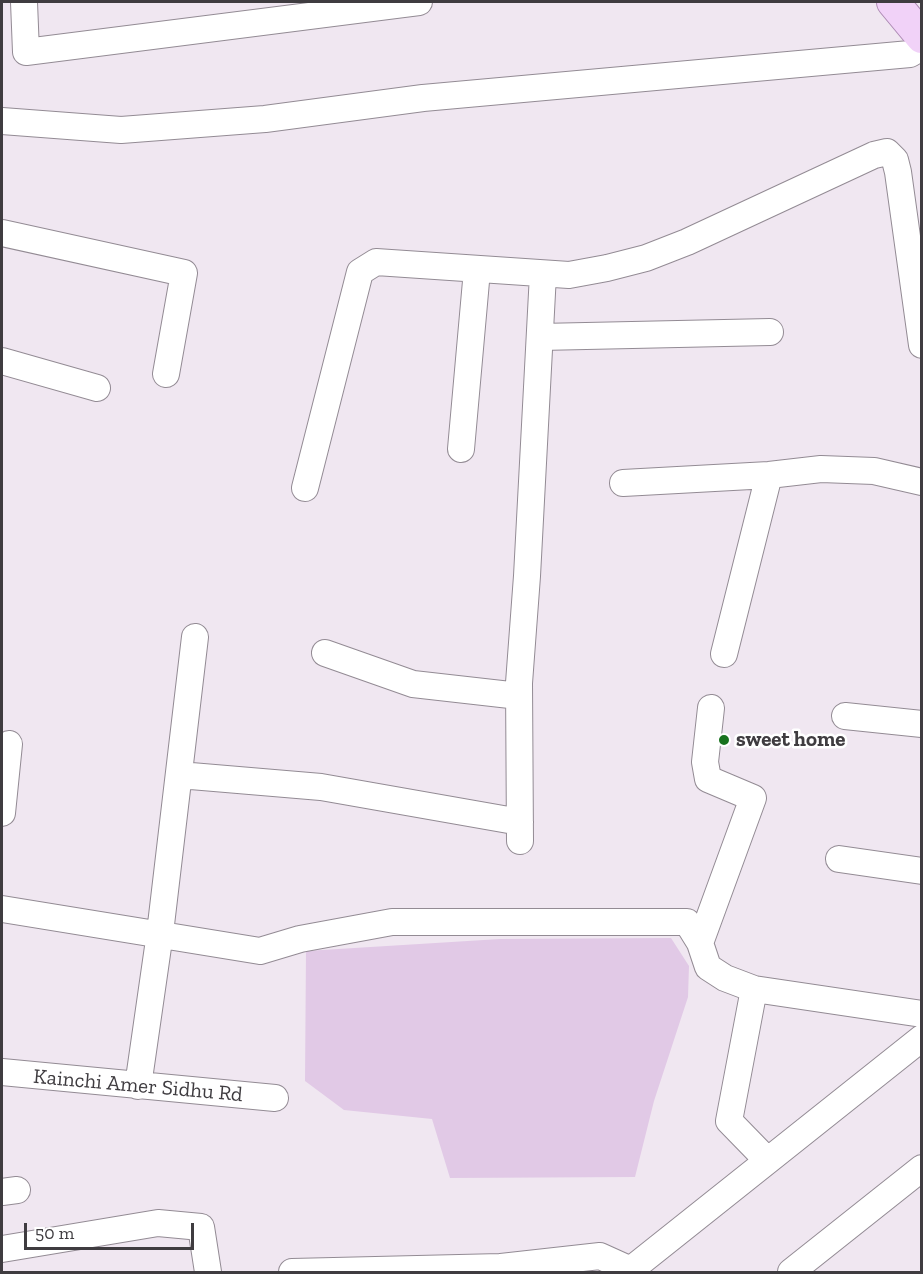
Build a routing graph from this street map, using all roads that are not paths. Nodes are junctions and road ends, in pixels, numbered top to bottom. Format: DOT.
graph roads {
  1 [pos="24,2"];
  2 [pos="419,2"];
  3 [pos="893,2"];
  4 [pos="921,37"];
  5 [pos="921,47"];
  6 [pos="2,121"];
  7 [pos="2,232"];
  8 [pos="477,270"];
  9 [pos="543,274"];
  10 [pos="770,332"];
  11 [pos="540,337"];
  12 [pos="921,345"];
  13 [pos="2,361"];
  14 [pos="166,374"];
  15 [pos="97,388"];
  16 [pos="461,449"];
  17 [pos="769,475"];
  18 [pos="921,482"];
  19 [pos="623,483"];
  20 [pos="305,488"];
  21 [pos="195,637"];
  22 [pos="325,653"];
  23 [pos="724,654"];
  24 [pos="519,696"];
  25 [pos="711,708"];
  26 [pos="845,716"];
  27 [pos="921,724"];
  28 [pos="9,744"];
  29 [pos="179,774"];
  30 [pos="2,813"];
  31 [pos="839,859"];
  32 [pos="921,871"];
  33 [pos="2,909"];
  34 [pos="160,933"];
  35 [pos="700,943"];
  36 [pos="754,989"];
  37 [pos="921,1014"];
  38 [pos="921,1038"];
  39 [pos="2,1072"];
  40 [pos="138,1086"];
  41 [pos="275,1098"];
  42 [pos="767,1160"];
  43 [pos="921,1168"];
  44 [pos="2,1249"];
  45 [pos="502,1270"];
  46 [pos="629,1271"];
  47 [pos="208,1272"];
  48 [pos="292,1272"];
  49 [pos="791,1272"];
  1 -- 2 [label="street"];
  3 -- 4 [label="main road"];
  5 -- 6 [label="street"];
  7 -- 14 [label="street"];
  8 -- 9 [label="street"];
  8 -- 16 [label="street"];
  8 -- 20 [label="street"];
  9 -- 11 [label="street"];
  9 -- 12 [label="street"];
  10 -- 11 [label="street"];
  11 -- 24 [label="street"];
  13 -- 15 [label="street"];
  17 -- 18 [label="street"];
  17 -- 19 [label="street"];
  17 -- 23 [label="street"];
  21 -- 29 [label="street"];
  22 -- 24 [label="street"];
  24 -- 29 [label="street"];
  25 -- 35 [label="street"];
  26 -- 27 [label="street"];
  28 -- 30 [label="street"];
  29 -- 34 [label="street"];
  31 -- 32 [label="street"];
  33 -- 34 [label="street"];
  34 -- 35 [label="street"];
  34 -- 40 [label="street"];
  35 -- 36 [label="street"];
  36 -- 37 [label="street"];
  36 -- 42 [label="street"];
  38 -- 42 [label="street"];
  39 -- 40 [label="street, Kainchi Amer Sidhu Rd"];
  40 -- 41 [label="street, Kainchi Amer Sidhu Rd"];
  42 -- 46 [label="street"];
  43 -- 49 [label="street"];
  44 -- 47 [label="street"];
  45 -- 46 [label="street"];
  45 -- 48 [label="street"];
}
